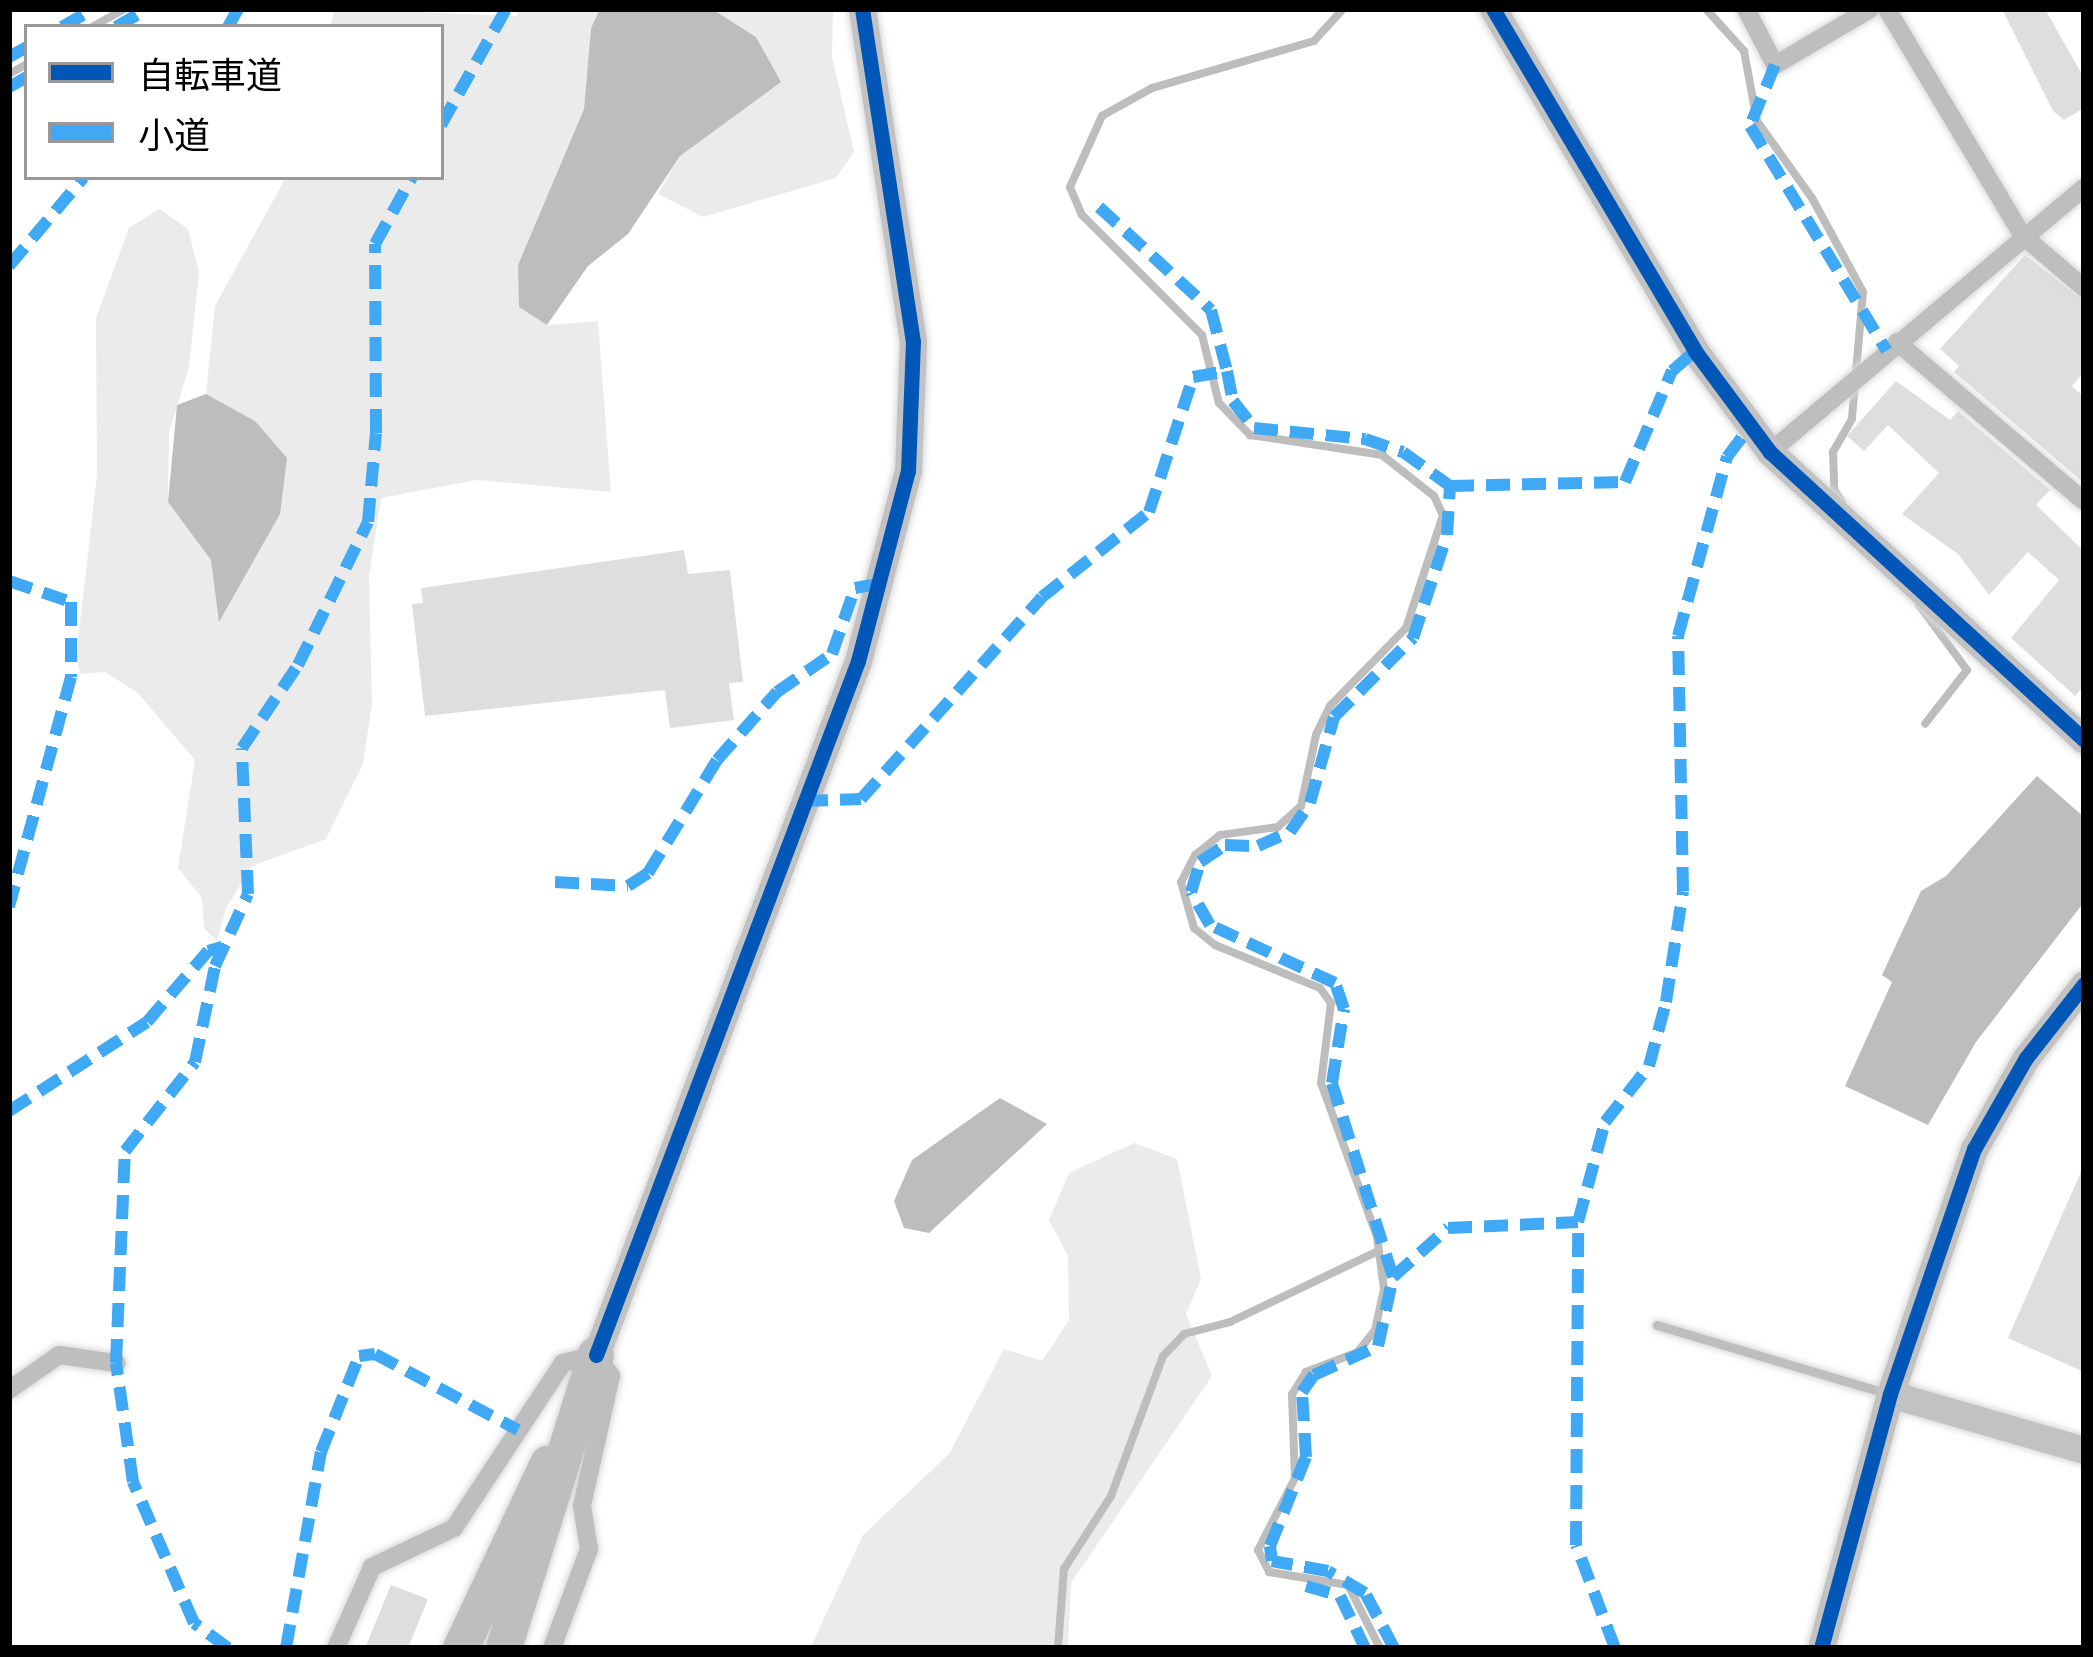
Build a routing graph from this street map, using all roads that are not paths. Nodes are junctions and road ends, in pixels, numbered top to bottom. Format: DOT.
graph roads {
  1 [pos="862,9"];
  2 [pos="1493,9"];
  3 [pos="1747,9"];
  4 [pos="1870,9"];
  5 [pos="1887,9"];
  6 [pos="2084,188"];
  7 [pos="2022,235"];
  8 [pos="2084,289"];
  9 [pos="1897,342"];
  10 [pos="1770,452"];
  11 [pos="2084,501"];
  12 [pos="2084,740"];
  13 [pos="2079,1000"];
  14 [pos="1657,1325"];
  15 [pos="116,1363"];
  16 [pos="591,1370"];
  17 [pos="9,1390"];
  18 [pos="1890,1394"];
  19 [pos="2084,1450"];
  20 [pos="336,1648"];
  21 [pos="460,1648"];
  22 [pos="504,1648"];
  23 [pos="552,1648"];
  24 [pos="1821,1648"];
  1 -- 16 [label="street"];
  2 -- 10 [label="street"];
  3 -- 4 [label="street"];
  5 -- 7 [label="street"];
  6 -- 7 [label="street"];
  7 -- 8 [label="street"];
  7 -- 9 [label="street"];
  9 -- 10 [label="street"];
  9 -- 11 [label="street"];
  10 -- 12 [label="street"];
  13 -- 18 [label="street"];
  14 -- 18 [label="lane"];
  15 -- 17 [label="street"];
  16 -- 20 [label="street"];
  16 -- 21 [label="highway"];
  16 -- 22 [label="highway"];
  16 -- 23 [label="street"];
  18 -- 19 [label="street"];
  18 -- 24 [label="street"];
}
